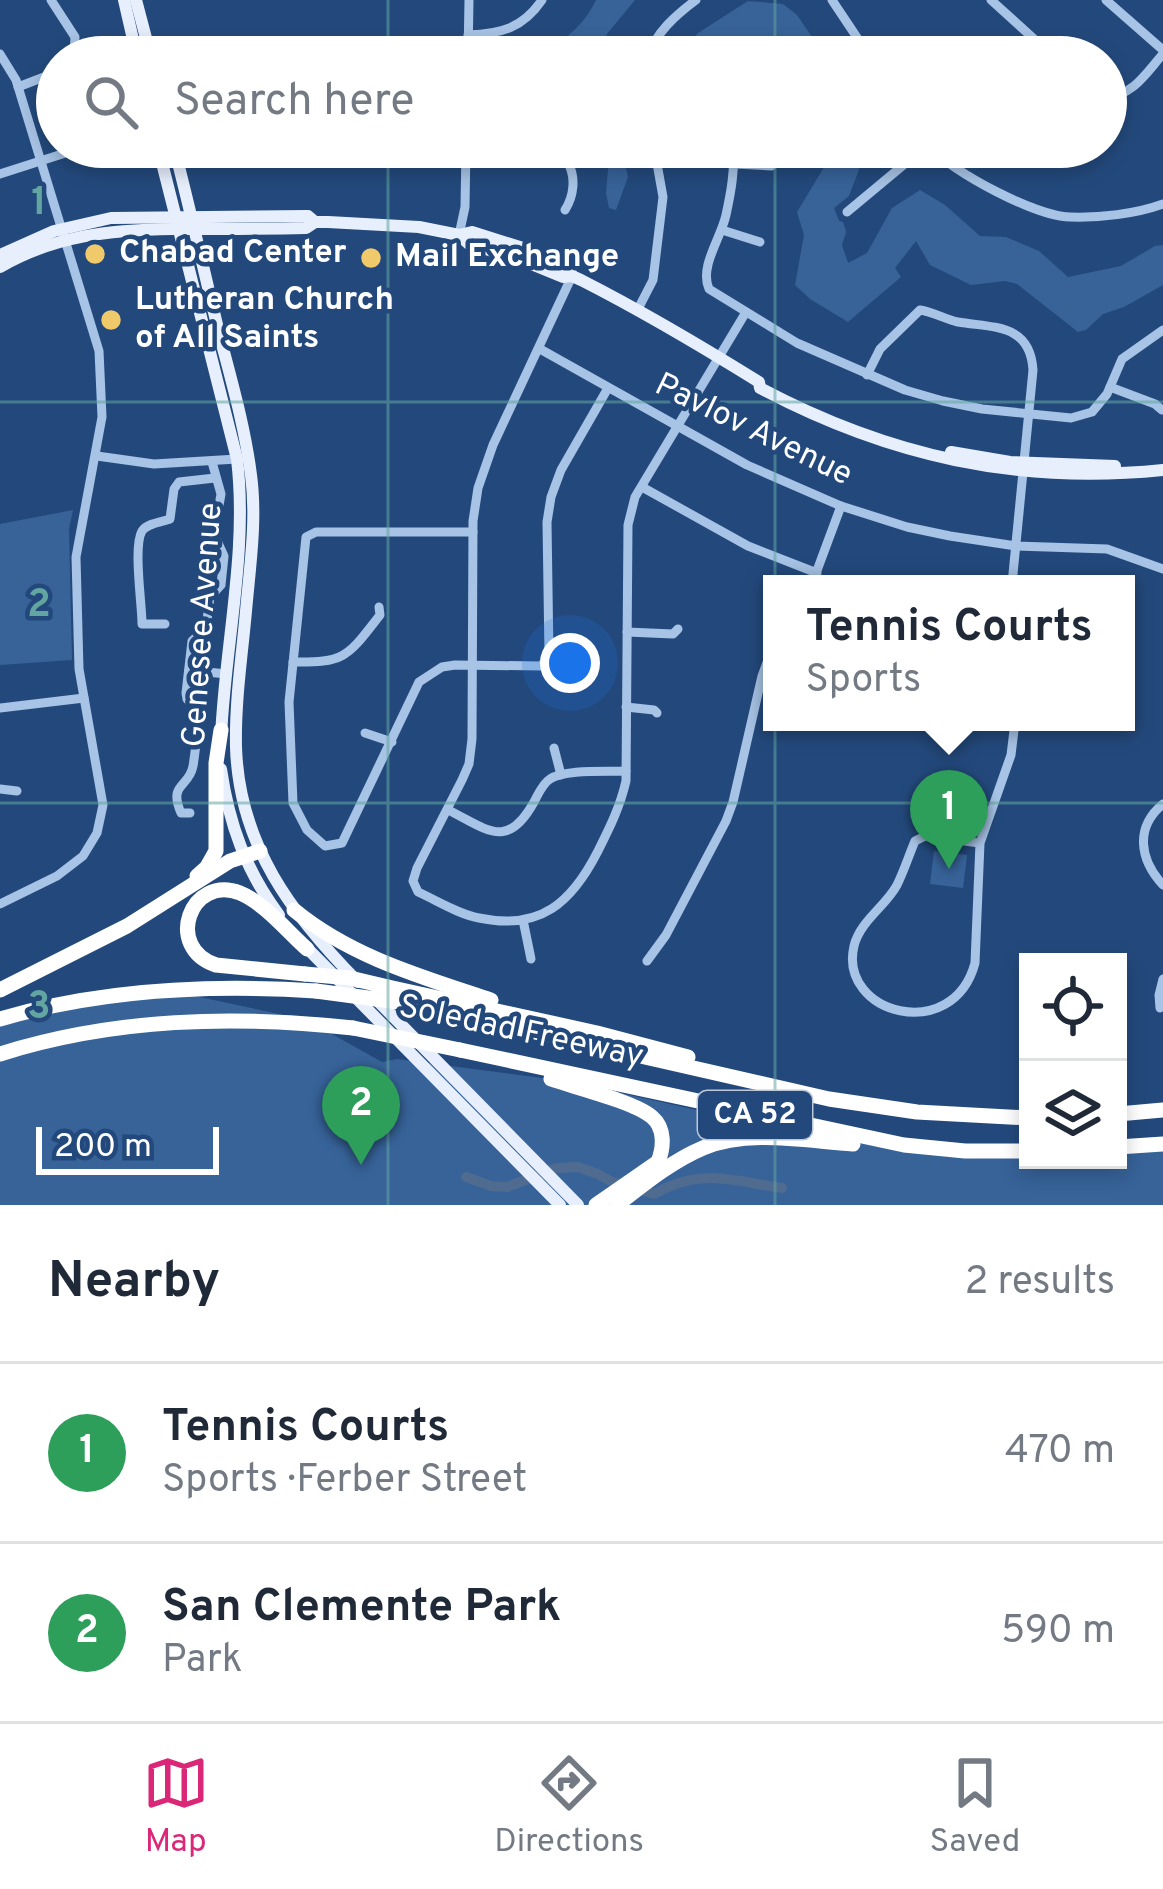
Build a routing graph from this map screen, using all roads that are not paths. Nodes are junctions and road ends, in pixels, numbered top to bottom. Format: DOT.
graph roads {
  1 [pos="51,0"];
  2 [pos="124,0"];
  3 [pos="136,0"];
  4 [pos="469,0"];
  5 [pos="542,0"];
  6 [pos="696,0"];
  7 [pos="832,0"];
  8 [pos="991,0"];
  9 [pos="1106,0"];
  10 [pos="159,19"];
  11 [pos="142,22"];
  12 [pos="468,35"];
  13 [pos="75,36"];
  14 [pos="132,36"];
  15 [pos="146,36"];
  16 [pos="659,36"];
  17 [pos="856,36"];
  18 [pos="1031,36"];
  19 [pos="1163,52"];
  20 [pos="0,54"];
  21 [pos="36,80"];
  22 [pos="19,87"];
  23 [pos="1127,92"];
  24 [pos="36,145"];
  25 [pos="36,160"];
  26 [pos="43,168"];
  27 [pos="165,168"];
  28 [pos="177,168"];
  29 [pos="466,168"];
  30 [pos="571,168"];
  31 [pos="658,168"];
  32 [pos="734,168"];
  33 [pos="901,168"];
  34 [pos="954,168"];
  35 [pos="0,174"];
  36 [pos="1163,204"];
  37 [pos="565,210"];
  38 [pos="847,212"];
  39 [pos="184,223"];
  40 [pos="722,230"];
  41 [pos="64,233"];
  42 [pos="459,235"];
  43 [pos="760,242"];
  44 [pos="0,255"];
  45 [pos="0,267"];
  46 [pos="572,276"];
  47 [pos="638,309"];
  48 [pos="746,312"];
  49 [pos="1163,330"];
  50 [pos="540,349"];
  51 [pos="717,356"];
  52 [pos="867,375"];
  53 [pos="1110,387"];
  54 [pos="608,388"];
  55 [pos="1162,410"];
  56 [pos="1029,414"];
  57 [pos="678,425"];
  58 [pos="97,456"];
  59 [pos="237,459"];
  60 [pos="212,462"];
  61 [pos="1163,467"];
  62 [pos="1024,468"];
  63 [pos="215,478"];
  64 [pos="642,487"];
  65 [pos="841,506"];
  66 [pos="472,532"];
  67 [pos="1016,546"];
  68 [pos="1163,569"];
  69 [pos="806,575"];
  70 [pos="815,575"];
  71 [pos="1013,575"];
  72 [pos="379,607"];
  73 [pos="165,624"];
  74 [pos="677,629"];
  75 [pos="627,632"];
  76 [pos="293,662"];
  77 [pos="471,664"];
  78 [pos="189,670"];
  79 [pos="763,673"];
  80 [pos="233,676"];
  81 [pos="83,698"];
  82 [pos="626,707"];
  83 [pos="0,708"];
  84 [pos="657,713"];
  85 [pos="221,730"];
  86 [pos="1014,731"];
  87 [pos="365,733"];
  88 [pos="392,742"];
  89 [pos="554,748"];
  90 [pos="626,771"];
  91 [pos="561,775"];
  92 [pos="0,789"];
  93 [pos="17,791"];
  94 [pos="1163,803"];
  95 [pos="448,810"];
  96 [pos="190,813"];
  97 [pos="980,843"];
  98 [pos="252,854"];
  99 [pos="1163,885"];
  100 [pos="186,888"];
  101 [pos="0,904"];
  102 [pos="294,910"];
  103 [pos="523,920"];
  104 [pos="307,949"];
  105 [pos="531,958"];
  106 [pos="646,961"];
  107 [pos="1163,979"];
  108 [pos="0,990"];
  109 [pos="1160,1008"];
  110 [pos="0,1019"];
  111 [pos="597,1034"];
  112 [pos="0,1054"];
  113 [pos="486,1056"];
  114 [pos="829,1099"];
  115 [pos="1163,1110"];
  116 [pos="1127,1113"];
  117 [pos="1019,1118"];
  118 [pos="1163,1144"];
  119 [pos="904,1145"];
  120 [pos="1127,1146"];
  121 [pos="1019,1151"];
  122 [pos="565,1202"];
  123 [pos="607,1203"];
  1 -- 13 [label="street"];
  2 -- 14 [label="main road"];
  3 -- 11 [label="main road"];
  4 -- 12 [label="street"];
  5 -- 12 [label="street"];
  6 -- 16 [label="street"];
  7 -- 17 [label="street"];
  8 -- 18 [label="street"];
  9 -- 19 [label="street"];
  10 -- 11 [label="street"];
  11 -- 15 [label="main road"];
  19 -- 23 [label="street"];
  20 -- 22 [label="street"];
  21 -- 22 [label="street"];
  22 -- 24 [label="street"];
  25 -- 35 [label="street"];
  26 -- 41 [label="street"];
  27 -- 39 [label="main road, Genesee Avenue"];
  28 -- 39 [label="main road, Genesee Avenue"];
  29 -- 42 [label="street"];
  30 -- 37 [label="street"];
  31 -- 47 [label="street"];
  32 -- 40 [label="street"];
  33 -- 38 [label="street"];
  34 -- 36 [label="street"];
  39 -- 41 [label="main road"];
  39 -- 42 [label="main road"];
  39 -- 59 [label="main road, Genesee Avenue"];
  39 -- 80 [label="main road, Genesee Avenue"];
  40 -- 43 [label="street"];
  40 -- 48 [label="street"];
  41 -- 44 [label="main road"];
  41 -- 45 [label="main road"];
  41 -- 58 [label="street"];
  42 -- 46 [label="main road"];
  46 -- 47 [label="main road"];
  46 -- 50 [label="street"];
  47 -- 51 [label="main road"];
  48 -- 51 [label="street"];
  48 -- 52 [label="street"];
  49 -- 53 [label="street"];
  50 -- 54 [label="street, Pavlov Avenue"];
  50 -- 66 [label="street"];
  51 -- 57 [label="street"];
  51 -- 62 [label="main road"];
  52 -- 56 [label="street"];
  52 -- 56 [label="street"];
  53 -- 55 [label="street"];
  53 -- 56 [label="street"];
  54 -- 57 [label="street, Pavlov Avenue"];
  54 -- 77 [label="street"];
  56 -- 62 [label="street"];
  57 -- 64 [label="street"];
  57 -- 65 [label="street, Pavlov Avenue"];
  58 -- 60 [label="street"];
  58 -- 81 [label="street"];
  59 -- 60 [label="street"];
  59 -- 80 [label="main road, Genesee Avenue"];
  60 -- 63 [label="street"];
  61 -- 62 [label="main road"];
  62 -- 67 [label="street"];
  63 -- 73 [label="street"];
  63 -- 78 [label="street"];
  64 -- 69 [label="street"];
  64 -- 75 [label="street"];
  65 -- 67 [label="street, Pavlov Avenue"];
  65 -- 70 [label="street"];
  66 -- 76 [label="street"];
  66 -- 77 [label="street"];
  67 -- 68 [label="street, Pavlov Avenue"];
  67 -- 71 [label="street"];
  72 -- 76 [label="street"];
  74 -- 75 [label="street"];
  75 -- 82 [label="street"];
  76 -- 88 [label="street"];
  77 -- 88 [label="street"];
  77 -- 95 [label="street"];
  78 -- 80 [label="street"];
  78 -- 96 [label="street"];
  79 -- 106 [label="street"];
  80 -- 85 [label="main road, Genesee Avenue"];
  80 -- 98 [label="main road, Genesee Avenue"];
  81 -- 83 [label="street"];
  81 -- 101 [label="street"];
  82 -- 84 [label="street"];
  82 -- 90 [label="street"];
  85 -- 98 [label="main road, Genesee Avenue"];
  85 -- 100 [label="highway"];
  86 -- 97 [label="street"];
  87 -- 88 [label="street"];
  89 -- 91 [label="street"];
  90 -- 91 [label="street"];
  90 -- 103 [label="street"];
  91 -- 95 [label="street"];
  92 -- 93 [label="street"];
  94 -- 99 [label="street"];
  95 -- 103 [label="street"];
  97 -- 97 [label="street"];
  98 -- 100 [label="highway"];
  98 -- 102 [label="main road, Genesee Avenue"];
  98 -- 104 [label="main road, Genesee Avenue"];
  100 -- 108 [label="highway"];
  102 -- 111 [label="highway"];
  102 -- 122 [label="main road, Genesee Avenue"];
  103 -- 105 [label="street"];
  104 -- 111 [label="highway, bridge"];
  104 -- 122 [label="main road, Genesee Avenue"];
  107 -- 109 [label="street"];
  110 -- 114 [label="highway, Soledad Freeway / CA 52, bridge"];
  111 -- 114 [label="highway"];
  112 -- 113 [label="highway, Soledad Freeway / CA 52, bridge"];
  113 -- 119 [label="highway, Soledad Freeway / CA 52"];
  113 -- 123 [label="highway"];
  114 -- 117 [label="highway, Soledad Freeway / CA 52"];
  115 -- 116 [label="highway"];
  118 -- 120 [label="highway"];
  119 -- 121 [label="highway, Soledad Freeway / CA 52"];
  119 -- 123 [label="highway"];
}
